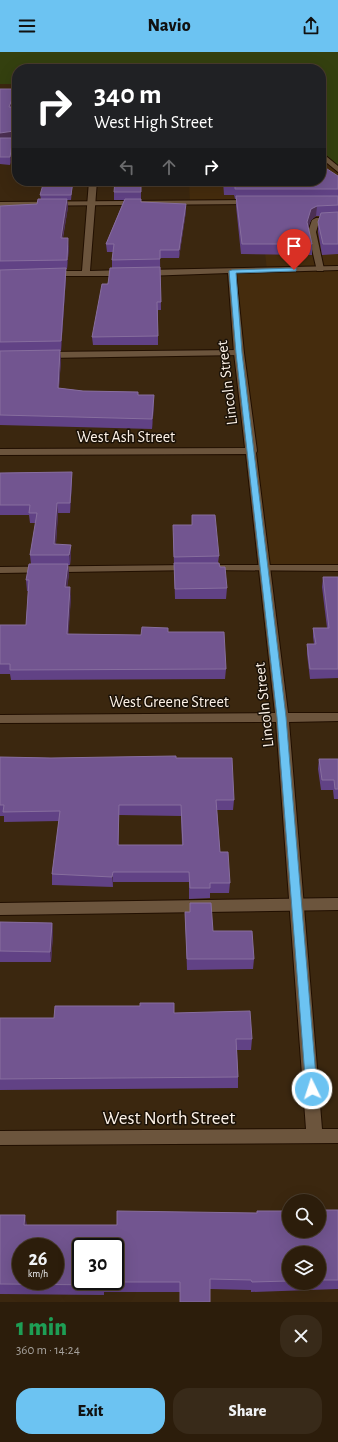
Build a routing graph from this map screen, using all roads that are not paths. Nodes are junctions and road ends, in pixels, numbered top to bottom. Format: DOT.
graph roads {
  1 [pos="0,142"];
  2 [pos="12,142"];
  3 [pos="326,159"];
  4 [pos="338,170"];
  5 [pos="92,186"];
  6 [pos="259,202"];
  7 [pos="0,204"];
  8 [pos="90,204"];
  9 [pos="338,219"];
  10 [pos="338,268"];
  11 [pos="320,269"];
  12 [pos="232,271"];
  13 [pos="39,274"];
  14 [pos="86,274"];
  15 [pos="239,353"];
  16 [pos="32,356"];
  17 [pos="252,451"];
  18 [pos="0,452"];
  19 [pos="265,568"];
  20 [pos="338,568"];
  21 [pos="0,570"];
  22 [pos="282,717"];
  23 [pos="338,717"];
  24 [pos="0,719"];
  25 [pos="297,904"];
  26 [pos="338,904"];
  27 [pos="0,909"];
  28 [pos="315,1136"];
  29 [pos="338,1136"];
  30 [pos="0,1138"];
  1 -- 2 [label="street"];
  3 -- 4 [label="street"];
  5 -- 8 [label="street"];
  6 -- 8 [label="street"];
  7 -- 8 [label="street"];
  8 -- 14 [label="street"];
  9 -- 11 [label="street"];
  10 -- 11 [label="street"];
  11 -- 12 [label="street"];
  12 -- 14 [label="street"];
  12 -- 15 [label="street, Lincoln Street"];
  13 -- 14 [label="street"];
  15 -- 16 [label="street"];
  15 -- 17 [label="street, Lincoln Street"];
  17 -- 18 [label="street, West Ash Street"];
  17 -- 19 [label="street, Lincoln Street"];
  19 -- 20 [label="street"];
  19 -- 21 [label="street"];
  19 -- 22 [label="street, Lincoln Street"];
  22 -- 23 [label="street, West Greene Street"];
  22 -- 24 [label="street, West Greene Street"];
  22 -- 25 [label="street, Lincoln Street"];
  25 -- 26 [label="street"];
  25 -- 27 [label="street"];
  25 -- 28 [label="street, Lincoln Street"];
  28 -- 29 [label="street, West North Street"];
  28 -- 30 [label="street, West North Street"];
}
